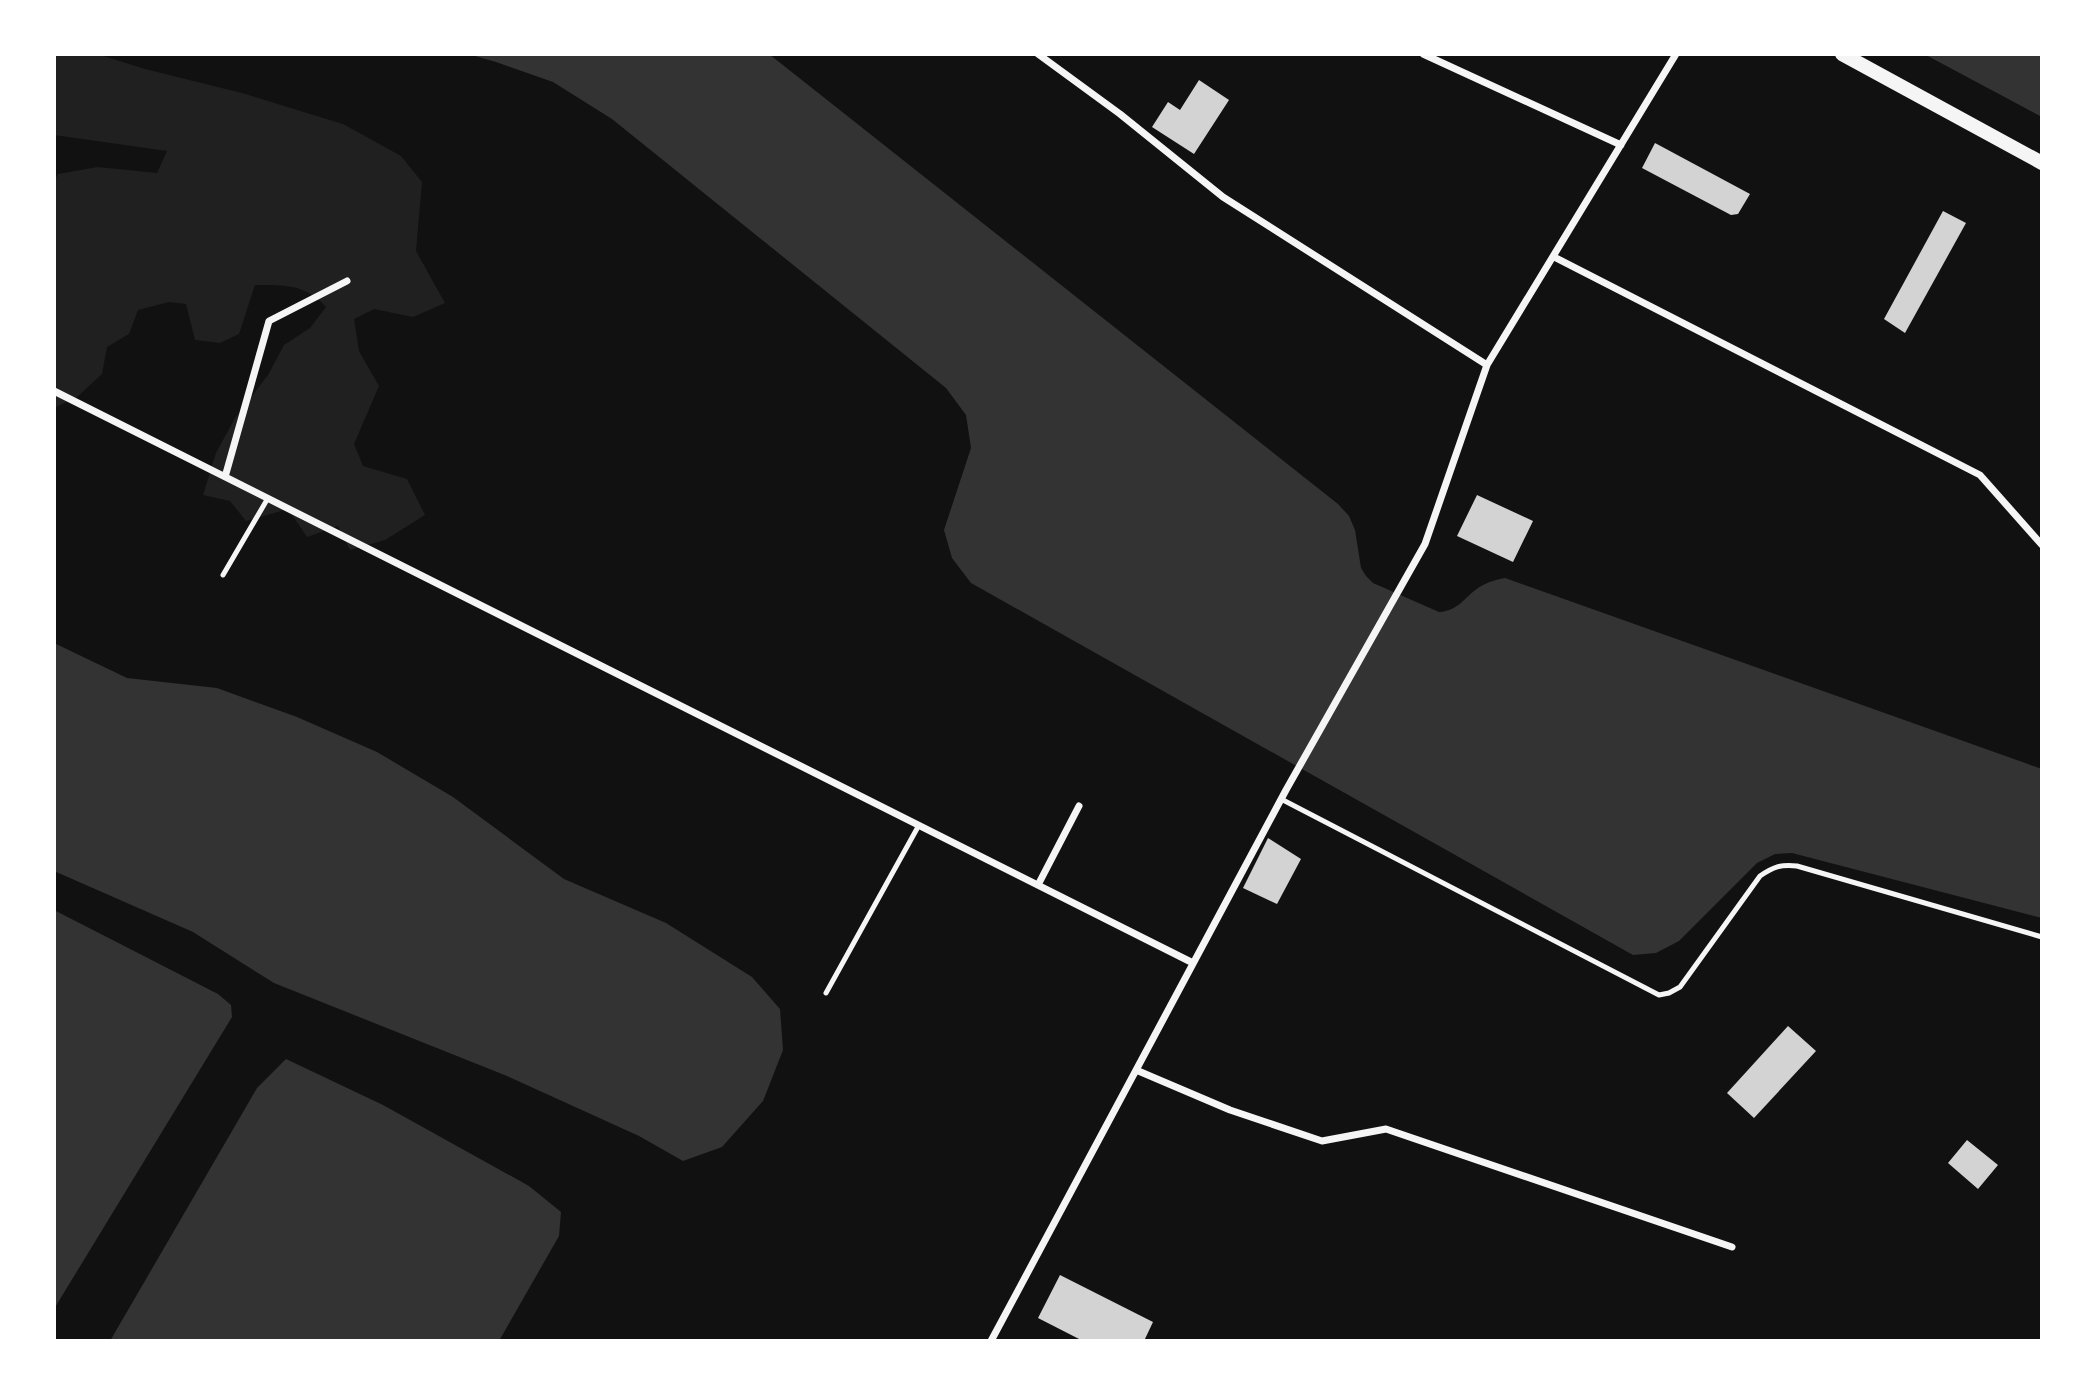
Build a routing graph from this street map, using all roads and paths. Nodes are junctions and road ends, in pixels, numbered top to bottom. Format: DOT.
graph roads {
  1 [pos="1038,54"];
  2 [pos="1423,54"];
  3 [pos="1676,54"];
  4 [pos="1842,54"];
  5 [pos="1621,145"];
  6 [pos="2042,163"];
  7 [pos="1554,257"];
  8 [pos="347,281"];
  9 [pos="1488,365"];
  10 [pos="54,391"];
  11 [pos="225,477"];
  12 [pos="268,498"];
  13 [pos="2042,545"];
  14 [pos="223,575"];
  15 [pos="1281,799"];
  16 [pos="1079,806"];
  17 [pos="919,825"];
  18 [pos="1038,885"];
  19 [pos="2042,937"];
  20 [pos="1193,962"];
  21 [pos="826,993"];
  22 [pos="1136,1070"];
  23 [pos="1732,1247"];
  24 [pos="991,1341"];
  1 -- 9 [label="street"];
  2 -- 5 [label="street"];
  3 -- 5 [label="street"];
  4 -- 6 [label="main road"];
  5 -- 7 [label="street"];
  7 -- 9 [label="street"];
  7 -- 13 [label="street"];
  8 -- 11 [label="street"];
  9 -- 15 [label="street"];
  10 -- 11 [label="street"];
  11 -- 12 [label="street"];
  12 -- 14 [label="lane"];
  12 -- 17 [label="street"];
  15 -- 19 [label="lane"];
  15 -- 20 [label="street"];
  16 -- 18 [label="street"];
  17 -- 18 [label="street"];
  17 -- 21 [label="lane"];
  18 -- 20 [label="street"];
  20 -- 22 [label="street"];
  22 -- 23 [label="street"];
  22 -- 24 [label="street"];
}
